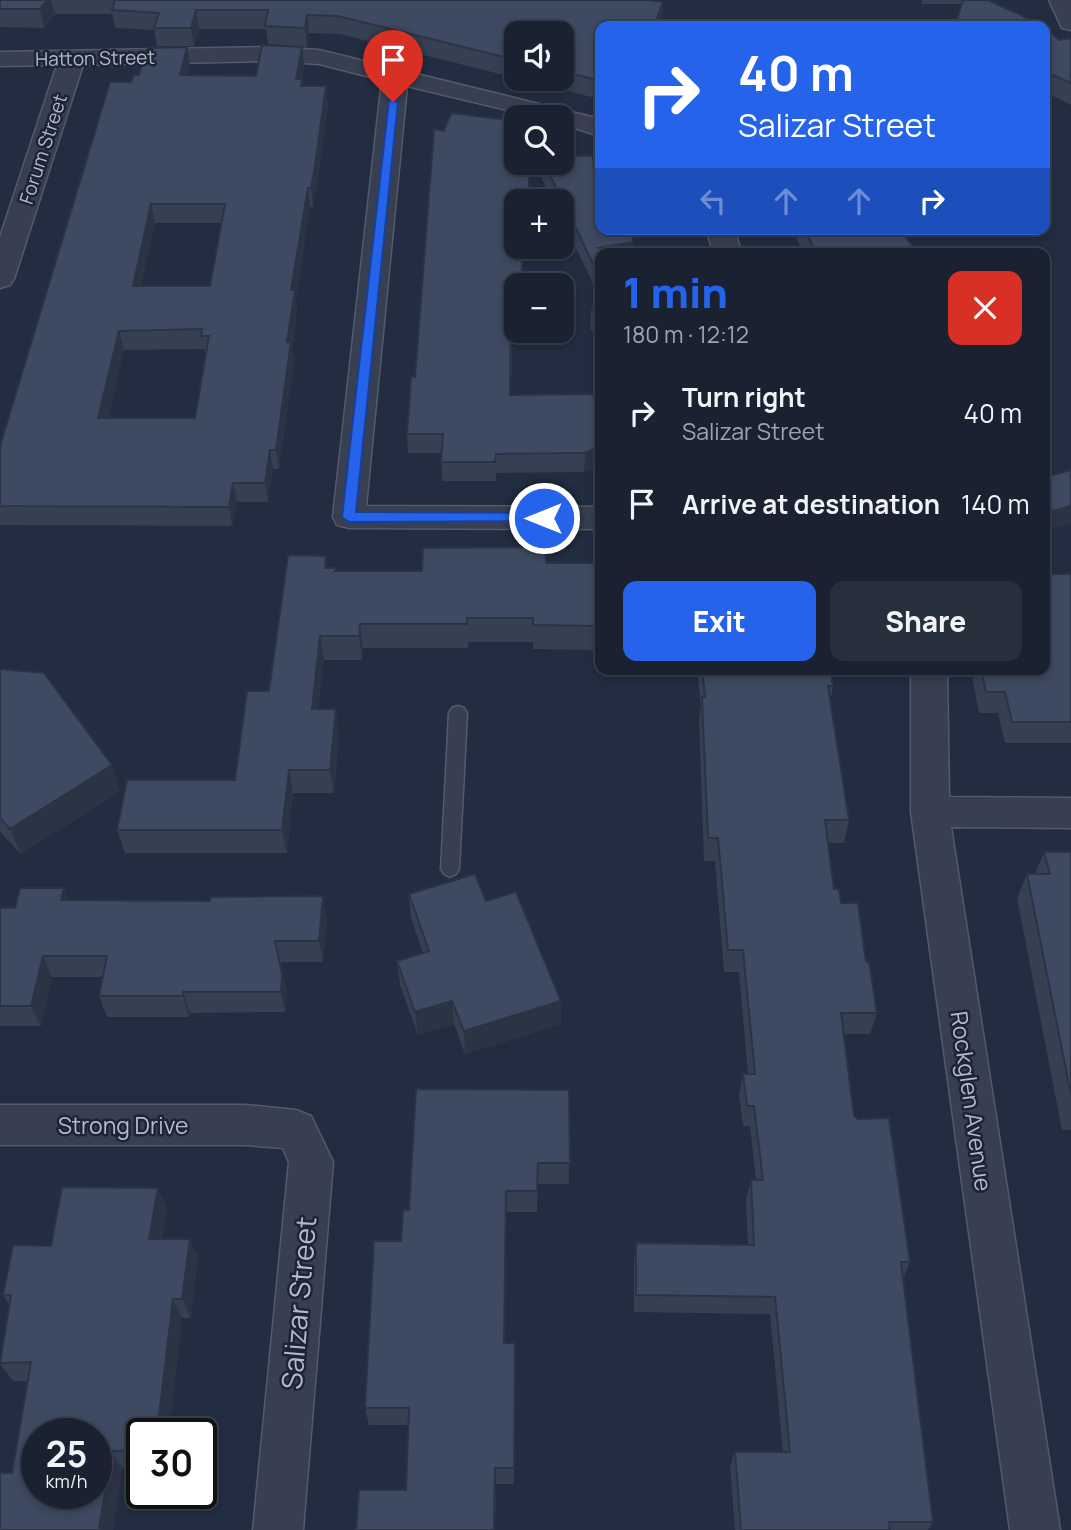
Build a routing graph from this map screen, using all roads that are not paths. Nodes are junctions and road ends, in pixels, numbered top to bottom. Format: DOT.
graph roads {
  1 [pos="1061,0"];
  2 [pos="1071,23"];
  3 [pos="0,58"];
  4 [pos="72,59"];
  5 [pos="396,75"];
  6 [pos="595,126"];
  7 [pos="0,279"];
  8 [pos="595,518"];
  9 [pos="929,675"];
  10 [pos="458,713"];
  11 [pos="930,812"];
  12 [pos="1071,813"];
  13 [pos="450,869"];
  14 [pos="0,1125"];
  15 [pos="246,1125"];
  16 [pos="278,1530"];
  17 [pos="1035,1530"];
  1 -- 2 [label="street"];
  3 -- 4 [label="street, Hatton Street"];
  4 -- 5 [label="street, Hatton Street"];
  4 -- 7 [label="street, Forum Street"];
  5 -- 6 [label="street, Hatton Street"];
  5 -- 8 [label="street"];
  9 -- 11 [label="street, Rockglen Avenue"];
  10 -- 13 [label="lane"];
  11 -- 12 [label="street"];
  11 -- 17 [label="street, Rockglen Avenue"];
  14 -- 15 [label="street, Strong Drive"];
  15 -- 16 [label="street, Salizar Street"];
}
